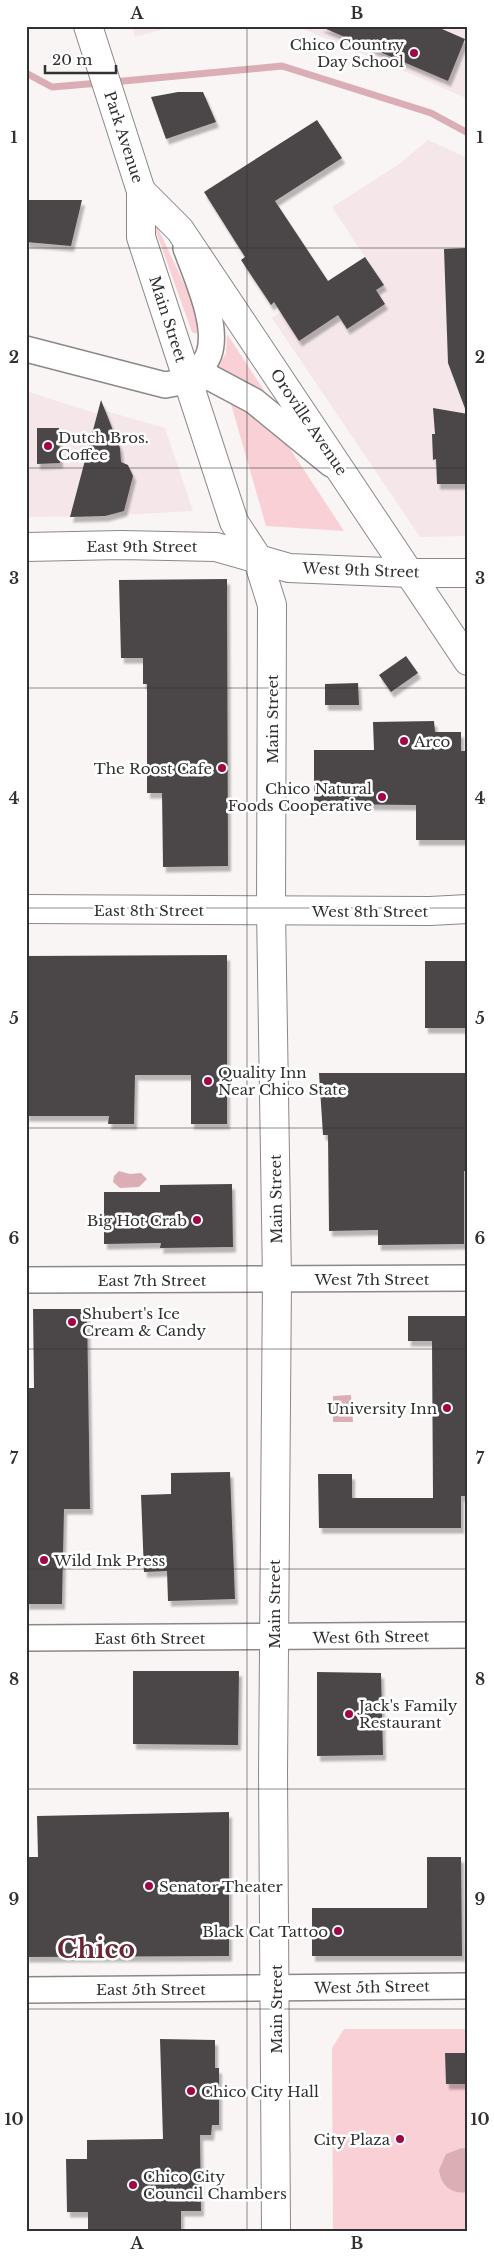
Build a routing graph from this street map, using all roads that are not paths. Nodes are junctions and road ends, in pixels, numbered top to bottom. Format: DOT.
graph roads {
  1 [pos="88,26"];
  2 [pos="141,191"];
  3 [pos="180,230"];
  4 [pos="26,349"];
  5 [pos="188,382"];
  6 [pos="345,475"];
  7 [pos="26,547"];
  8 [pos="257,557"];
  9 [pos="410,573"];
  10 [pos="468,573"];
  11 [pos="468,661"];
  12 [pos="26,909"];
  13 [pos="468,909"];
  14 [pos="271,910"];
  15 [pos="468,1278"];
  16 [pos="277,1279"];
  17 [pos="26,1280"];
  18 [pos="468,1635"];
  19 [pos="26,1638"];
  20 [pos="274,1638"];
  21 [pos="468,1986"];
  22 [pos="276,1988"];
  23 [pos="26,1990"];
  24 [pos="276,2231"];
  1 -- 2 [label="main road, Park Avenue"];
  2 -- 3 [label="main road, Oroville Avenue"];
  2 -- 5 [label="main road, Main Street"];
  3 -- 5 [label="street"];
  3 -- 6 [label="main road, Oroville Avenue"];
  4 -- 5 [label="street"];
  5 -- 6 [label="street"];
  5 -- 8 [label="main road, Main Street"];
  6 -- 9 [label="main road, Oroville Avenue"];
  7 -- 8 [label="main road, East 9th Street"];
  8 -- 9 [label="main road, West 9th Street"];
  8 -- 14 [label="main road, Main Street"];
  9 -- 10 [label="main road, West 9th Street"];
  9 -- 11 [label="main road, Oroville Avenue"];
  12 -- 14 [label="main road, East 8th Street"];
  13 -- 14 [label="main road, West 8th Street"];
  14 -- 16 [label="main road, Main Street"];
  15 -- 16 [label="street, West 7th Street"];
  16 -- 17 [label="street, East 7th Street"];
  16 -- 20 [label="main road, Main Street"];
  18 -- 20 [label="street, West 6th Street"];
  19 -- 20 [label="street, East 6th Street"];
  20 -- 22 [label="main road, Main Street"];
  21 -- 22 [label="street, West 5th Street"];
  22 -- 23 [label="street, East 5th Street"];
  22 -- 24 [label="main road, Main Street"];
}
